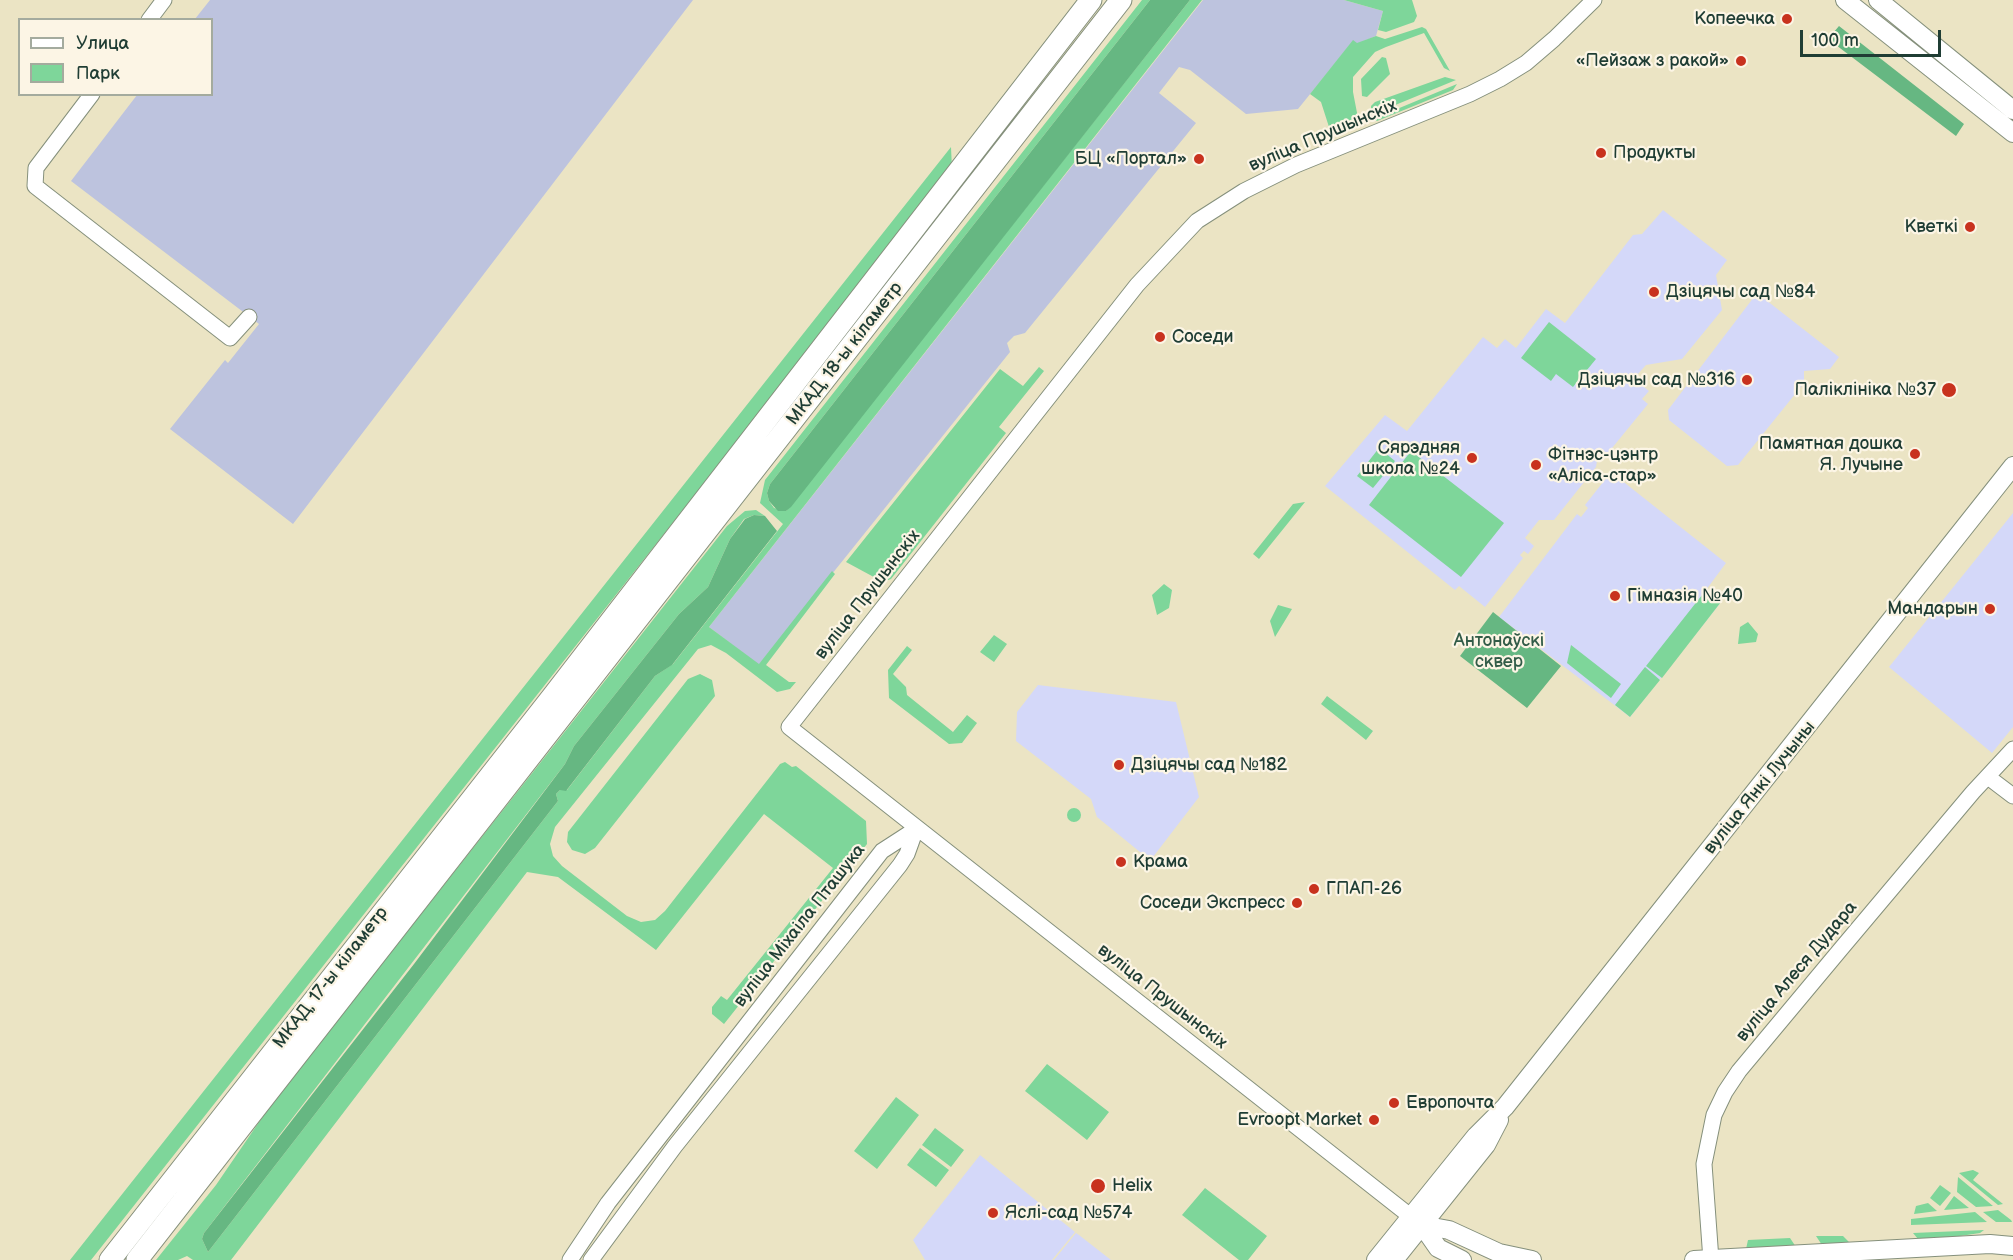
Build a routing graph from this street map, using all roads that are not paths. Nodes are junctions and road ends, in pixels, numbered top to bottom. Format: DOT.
graph roads {
  1 [pos="164,0"];
  2 [pos="1091,0"];
  3 [pos="1121,0"];
  4 [pos="1594,0"];
  5 [pos="1845,0"];
  6 [pos="1878,0"];
  7 [pos="150,18"];
  8 [pos="90,96"];
  9 [pos="2013,110"];
  10 [pos="2013,133"];
  11 [pos="249,317"];
  12 [pos="2013,466"];
  13 [pos="560,702"];
  14 [pos="2013,749"];
  15 [pos="1988,777"];
  16 [pos="2013,796"];
  17 [pos="916,829"];
  18 [pos="1416,1220"];
  19 [pos="2013,1246"];
  20 [pos="110,1260"];
  21 [pos="137,1260"];
  22 [pos="570,1260"];
  23 [pos="591,1260"];
  24 [pos="1376,1260"];
  25 [pos="1394,1260"];
  26 [pos="1462,1260"];
  27 [pos="1532,1260"];
  28 [pos="1705,1260"];
  1 -- 7 [label="street"];
  2 -- 13 [label="highway, МКАД, 18-ы кіламетр"];
  3 -- 13 [label="highway, МКАД, 18-ы кіламетр"];
  4 -- 17 [label="street, вуліца Прушынскіх"];
  5 -- 10 [label="main road"];
  6 -- 9 [label="main road"];
  8 -- 11 [label="street"];
  12 -- 18 [label="main road, вуліца Янкі Лучыны"];
  13 -- 20 [label="highway, МКАД, 17-ы кіламетр"];
  13 -- 21 [label="highway, МКАД, 17-ы кіламетр"];
  14 -- 15 [label="street, вуліца Алеся Дудара"];
  15 -- 16 [label="street"];
  15 -- 28 [label="street, вуліца Алеся Дудара"];
  17 -- 18 [label="street, вуліца Прушынскіх"];
  17 -- 22 [label="street, вуліца Міхаіла Пташука"];
  17 -- 23 [label="street"];
  18 -- 24 [label="main road, вуліца Янкі Лучыны"];
  18 -- 25 [label="main road, вуліца Янкі Лучыны"];
  18 -- 26 [label="main road"];
  18 -- 27 [label="main road"];
  19 -- 28 [label="main road"];
}
